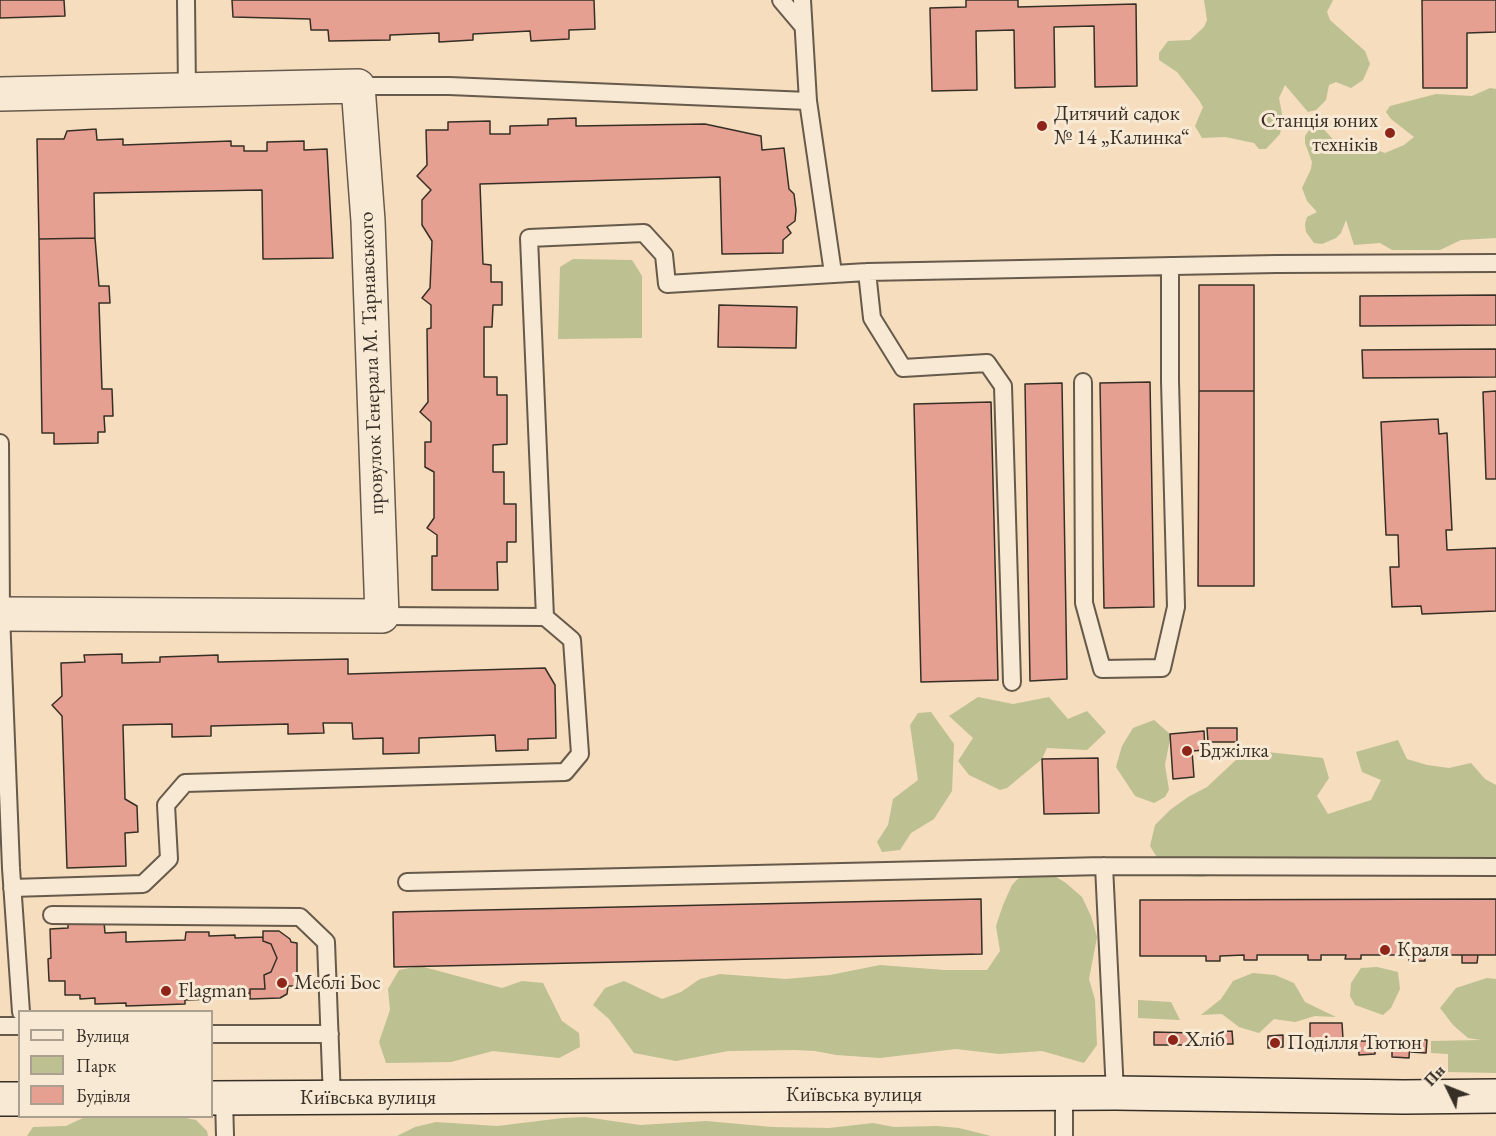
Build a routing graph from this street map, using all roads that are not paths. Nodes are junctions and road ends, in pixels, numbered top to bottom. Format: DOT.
graph roads {
  1 [pos="186,0"];
  2 [pos="781,0"];
  3 [pos="802,0"];
  4 [pos="803,26"];
  5 [pos="358,86"];
  6 [pos="186,90"];
  7 [pos="0,94"];
  8 [pos="808,101"];
  9 [pos="1496,263"];
  10 [pos="1170,266"];
  11 [pos="867,272"];
  12 [pos="833,273"];
  13 [pos="1083,382"];
  14 [pos="0,443"];
  15 [pos="0,614"];
  16 [pos="382,616"];
  17 [pos="545,617"];
  18 [pos="1012,682"];
  19 [pos="3,774"];
  20 [pos="1104,866"];
  21 [pos="1496,867"];
  22 [pos="5,868"];
  23 [pos="407,882"];
  24 [pos="12,888"];
  25 [pos="52,915"];
  26 [pos="21,1010"];
  27 [pos="0,1026"];
  28 [pos="18,1026"];
  29 [pos="213,1034"];
  30 [pos="330,1034"];
  31 [pos="1064,1093"];
  32 [pos="1115,1093"];
  33 [pos="1496,1096"];
  34 [pos="218,1098"];
  35 [pos="0,1099"];
  36 [pos="18,1099"];
  37 [pos="332,1099"];
  38 [pos="225,1136"];
  39 [pos="1064,1136"];
  1 -- 6 [label="lane"];
  2 -- 4 [label="lane"];
  3 -- 4 [label="lane"];
  4 -- 8 [label="lane"];
  5 -- 6 [label="main road"];
  5 -- 8 [label="lane"];
  5 -- 16 [label="main road, провулок Генерала М. Тарнавського"];
  6 -- 7 [label="main road"];
  8 -- 12 [label="lane"];
  9 -- 10 [label="lane"];
  10 -- 11 [label="lane"];
  10 -- 13 [label="lane"];
  11 -- 12 [label="lane"];
  11 -- 18 [label="lane"];
  12 -- 17 [label="lane"];
  14 -- 15 [label="lane"];
  15 -- 16 [label="main road"];
  15 -- 19 [label="lane"];
  16 -- 17 [label="lane"];
  17 -- 24 [label="lane"];
  19 -- 22 [label="lane"];
  20 -- 21 [label="lane"];
  20 -- 23 [label="lane"];
  20 -- 32 [label="lane"];
  22 -- 24 [label="lane"];
  24 -- 26 [label="lane"];
  25 -- 30 [label="lane"];
  27 -- 28 [label="lane"];
  29 -- 30 [label="lane"];
  30 -- 37 [label="lane"];
  31 -- 32 [label="main road, Київська вулиця"];
  31 -- 37 [label="main road, Київська вулиця"];
  31 -- 39 [label="lane"];
  32 -- 33 [label="main road, Київська вулиця"];
  34 -- 37 [label="main road, Київська вулиця"];
  34 -- 38 [label="lane"];
  35 -- 36 [label="main road"];
}
